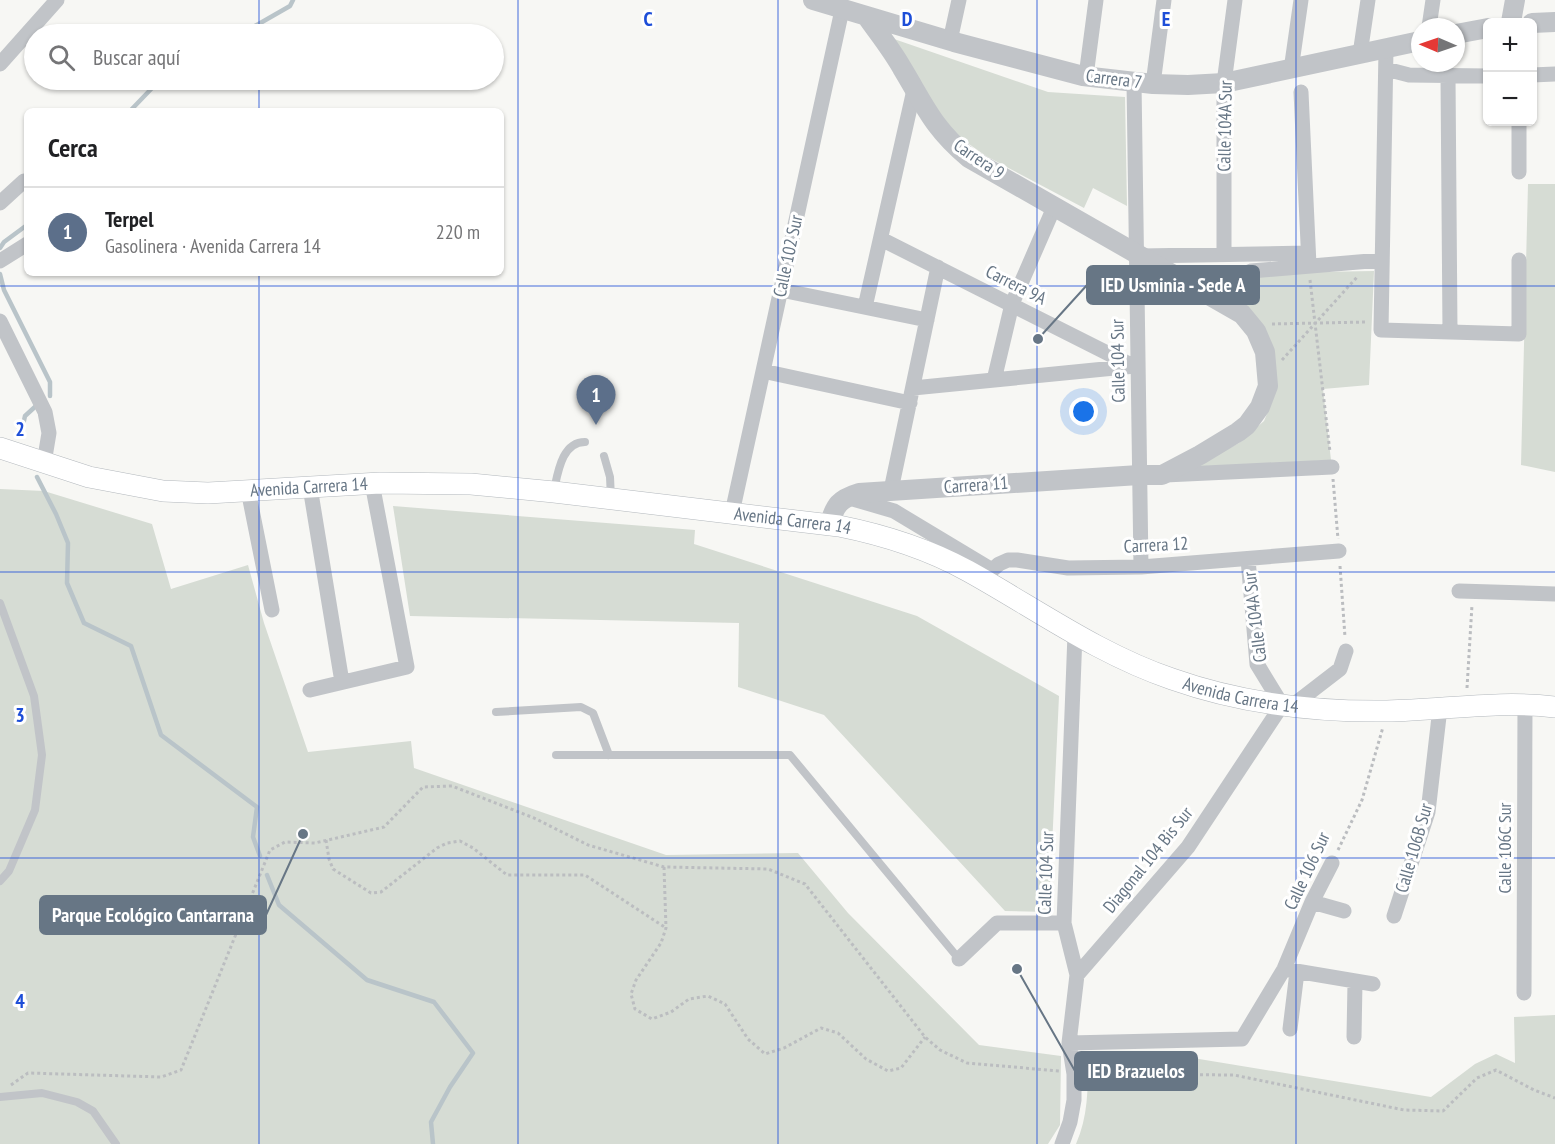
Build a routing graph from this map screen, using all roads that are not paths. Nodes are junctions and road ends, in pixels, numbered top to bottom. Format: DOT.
graph roads {
  1 [pos="57,0"];
  2 [pos="813,0"];
  3 [pos="959,0"];
  4 [pos="1096,0"];
  5 [pos="1164,0"];
  6 [pos="1235,0"];
  7 [pos="1301,0"];
  8 [pos="1368,0"];
  9 [pos="1433,0"];
  10 [pos="1515,0"];
  11 [pos="843,5"];
  12 [pos="867,17"];
  13 [pos="1430,18"];
  14 [pos="1513,18"];
  15 [pos="1555,22"];
  16 [pos="1537,23"];
  17 [pos="36,24"];
  18 [pos="1483,29"];
  19 [pos="1465,32"];
  20 [pos="24,37"];
  21 [pos="950,41"];
  22 [pos="1411,43"];
  23 [pos="1386,49"];
  24 [pos="1360,54"];
  25 [pos="0,64"];
  26 [pos="1386,69"];
  27 [pos="1291,70"];
  28 [pos="1555,74"];
  29 [pos="1537,75"];
  30 [pos="1086,76"];
  31 [pos="1483,76"];
  32 [pos="1449,77"];
  33 [pos="1143,83"];
  34 [pos="1224,83"];
  35 [pos="914,90"];
  36 [pos="1301,92"];
  37 [pos="1518,126"];
  38 [pos="1519,172"];
  39 [pos="24,181"];
  40 [pos="0,203"];
  41 [pos="1055,206"];
  42 [pos="881,239"];
  43 [pos="24,246"];
  44 [pos="1224,254"];
  45 [pos="1138,255"];
  46 [pos="1308,259"];
  47 [pos="1377,260"];
  48 [pos="1519,260"];
  49 [pos="0,261"];
  50 [pos="938,267"];
  51 [pos="781,290"];
  52 [pos="1214,297"];
  53 [pos="1012,304"];
  54 [pos="865,308"];
  55 [pos="927,320"];
  56 [pos="0,321"];
  57 [pos="1450,332"];
  58 [pos="1136,366"];
  59 [pos="763,371"];
  60 [pos="994,380"];
  61 [pos="911,396"];
  62 [pos="585,442"];
  63 [pos="0,448"];
  64 [pos="604,456"];
  65 [pos="44,463"];
  66 [pos="1332,467"];
  67 [pos="1139,475"];
  68 [pos="1162,475"];
  69 [pos="372,483"];
  70 [pos="310,487"];
  71 [pos="248,490"];
  72 [pos="891,490"];
  73 [pos="554,492"];
  74 [pos="846,497"];
  75 [pos="610,498"];
  76 [pos="732,513"];
  77 [pos="829,525"];
  78 [pos="1339,551"];
  79 [pos="1248,559"];
  80 [pos="1141,567"];
  81 [pos="989,576"];
  82 [pos="1466,591"];
  83 [pos="1555,594"];
  84 [pos="0,603"];
  85 [pos="272,610"];
  86 [pos="1075,634"];
  87 [pos="1346,651"];
  88 [pos="342,681"];
  89 [pos="310,690"];
  90 [pos="1525,703"];
  91 [pos="1287,705"];
  92 [pos="1555,707"];
  93 [pos="1440,708"];
  94 [pos="496,712"];
  95 [pos="556,754"];
  96 [pos="609,755"];
  97 [pos="1332,863"];
  98 [pos="0,881"];
  99 [pos="1312,902"];
  100 [pos="1344,911"];
  101 [pos="1394,916"];
  102 [pos="1064,922"];
  103 [pos="959,959"];
  104 [pos="1291,971"];
  105 [pos="1077,975"];
  106 [pos="1355,983"];
  107 [pos="1373,984"];
  108 [pos="1524,993"];
  109 [pos="1290,1029"];
  110 [pos="1354,1037"];
  111 [pos="1069,1043"];
  112 [pos="0,1097"];
  113 [pos="116,1144"];
  114 [pos="1062,1144"];
  1 -- 17 [label="street"];
  2 -- 11 [label="street, Carrera 7"];
  3 -- 21 [label="street"];
  4 -- 30 [label="street"];
  5 -- 33 [label="street, Calle 104 Sur"];
  6 -- 34 [label="street, Calle 104A Sur"];
  7 -- 27 [label="street"];
  8 -- 24 [label="street"];
  9 -- 13 [label="street"];
  10 -- 14 [label="street"];
  11 -- 12 [label="street, Carrera 7"];
  11 -- 51 [label="street, Calle 102 Sur"];
  12 -- 21 [label="street, Carrera 7"];
  12 -- 35 [label="street, Carrera 9"];
  15 -- 16 [label="street"];
  18 -- 19 [label="street"];
  20 -- 25 [label="street"];
  21 -- 30 [label="street, Carrera 7"];
  22 -- 23 [label="street, Carrera 7"];
  23 -- 24 [label="street, Carrera 7"];
  23 -- 26 [label="street"];
  24 -- 27 [label="street, Carrera 7"];
  26 -- 32 [label="street"];
  26 -- 47 [label="street"];
  27 -- 34 [label="street, Carrera 7"];
  28 -- 29 [label="street"];
  30 -- 33 [label="street, Carrera 7"];
  31 -- 32 [label="street"];
  32 -- 57 [label="street"];
  33 -- 34 [label="street, Carrera 7"];
  33 -- 45 [label="street, Calle 104 Sur"];
  34 -- 44 [label="street, Calle 104A Sur"];
  35 -- 41 [label="street, Carrera 9"];
  35 -- 42 [label="street"];
  36 -- 46 [label="street"];
  37 -- 38 [label="street"];
  39 -- 40 [label="street"];
  41 -- 45 [label="street, Carrera 9"];
  41 -- 53 [label="street"];
  42 -- 50 [label="street, Carrera 9A"];
  42 -- 54 [label="street"];
  43 -- 49 [label="street"];
  44 -- 45 [label="street"];
  44 -- 46 [label="street"];
  45 -- 52 [label="street, Carrera 9"];
  45 -- 58 [label="street, Calle 104 Sur"];
  46 -- 47 [label="street"];
  46 -- 52 [label="street"];
  47 -- 57 [label="street"];
  48 -- 57 [label="street"];
  50 -- 53 [label="street, Carrera 9A"];
  50 -- 55 [label="street"];
  51 -- 54 [label="street"];
  51 -- 59 [label="street, Calle 102 Sur"];
  52 -- 68 [label="street, Carrera 9"];
  53 -- 58 [label="street, Carrera 9A"];
  53 -- 60 [label="street"];
  54 -- 55 [label="street"];
  55 -- 61 [label="street"];
  56 -- 65 [label="street"];
  58 -- 60 [label="street"];
  58 -- 67 [label="street, Calle 104 Sur"];
  59 -- 61 [label="street"];
  59 -- 76 [label="street, Calle 102 Sur"];
  60 -- 61 [label="street"];
  61 -- 72 [label="street"];
  62 -- 73 [label="lane"];
  63 -- 65 [label="main road, Avenida Carrera 14"];
  64 -- 75 [label="lane"];
  65 -- 71 [label="main road, Avenida Carrera 14"];
  66 -- 68 [label="street"];
  67 -- 68 [label="street, Carrera 11"];
  67 -- 72 [label="street, Carrera 11"];
  67 -- 80 [label="street, Calle 104 Sur"];
  69 -- 70 [label="main road, Avenida Carrera 14"];
  69 -- 73 [label="main road, Avenida Carrera 14"];
  69 -- 88 [label="street"];
  70 -- 71 [label="main road, Avenida Carrera 14"];
  70 -- 88 [label="street"];
  71 -- 85 [label="street"];
  72 -- 74 [label="street, Carrera 11"];
  73 -- 75 [label="main road, Avenida Carrera 14"];
  74 -- 77 [label="street"];
  74 -- 81 [label="street"];
  75 -- 76 [label="main road, Avenida Carrera 14"];
  76 -- 77 [label="main road, Avenida Carrera 14"];
  77 -- 81 [label="main road, Avenida Carrera 14"];
  78 -- 79 [label="street, Carrera 12"];
  79 -- 80 [label="street, Carrera 12"];
  79 -- 91 [label="street, Calle 104A Sur"];
  80 -- 81 [label="street, Carrera 12"];
  81 -- 86 [label="main road, Avenida Carrera 14"];
  82 -- 83 [label="street"];
  84 -- 98 [label="lane"];
  86 -- 91 [label="main road, Avenida Carrera 14"];
  86 -- 102 [label="street, Calle 104 Sur"];
  87 -- 91 [label="street, Diagonal 104 Bis Sur"];
  88 -- 89 [label="street"];
  90 -- 92 [label="main road, Avenida Carrera 14"];
  90 -- 93 [label="main road, Avenida Carrera 14"];
  90 -- 108 [label="street, Calle 106C Sur"];
  91 -- 93 [label="main road, Avenida Carrera 14"];
  91 -- 105 [label="street, Diagonal 104 Bis Sur"];
  93 -- 101 [label="street, Calle 106B Sur"];
  94 -- 96 [label="lane"];
  95 -- 96 [label="lane"];
  96 -- 103 [label="lane"];
  97 -- 99 [label="street, Calle 106 Sur"];
  99 -- 100 [label="street"];
  99 -- 104 [label="street, Calle 106 Sur"];
  102 -- 103 [label="street"];
  102 -- 105 [label="street, Calle 104 Sur"];
  104 -- 106 [label="street"];
  104 -- 109 [label="street"];
  104 -- 111 [label="street, Calle 106 Sur"];
  105 -- 111 [label="street, Calle 104 Sur"];
  106 -- 107 [label="street"];
  106 -- 110 [label="street"];
  111 -- 114 [label="street, Calle 104 Sur"];
  112 -- 113 [label="lane"];
}
